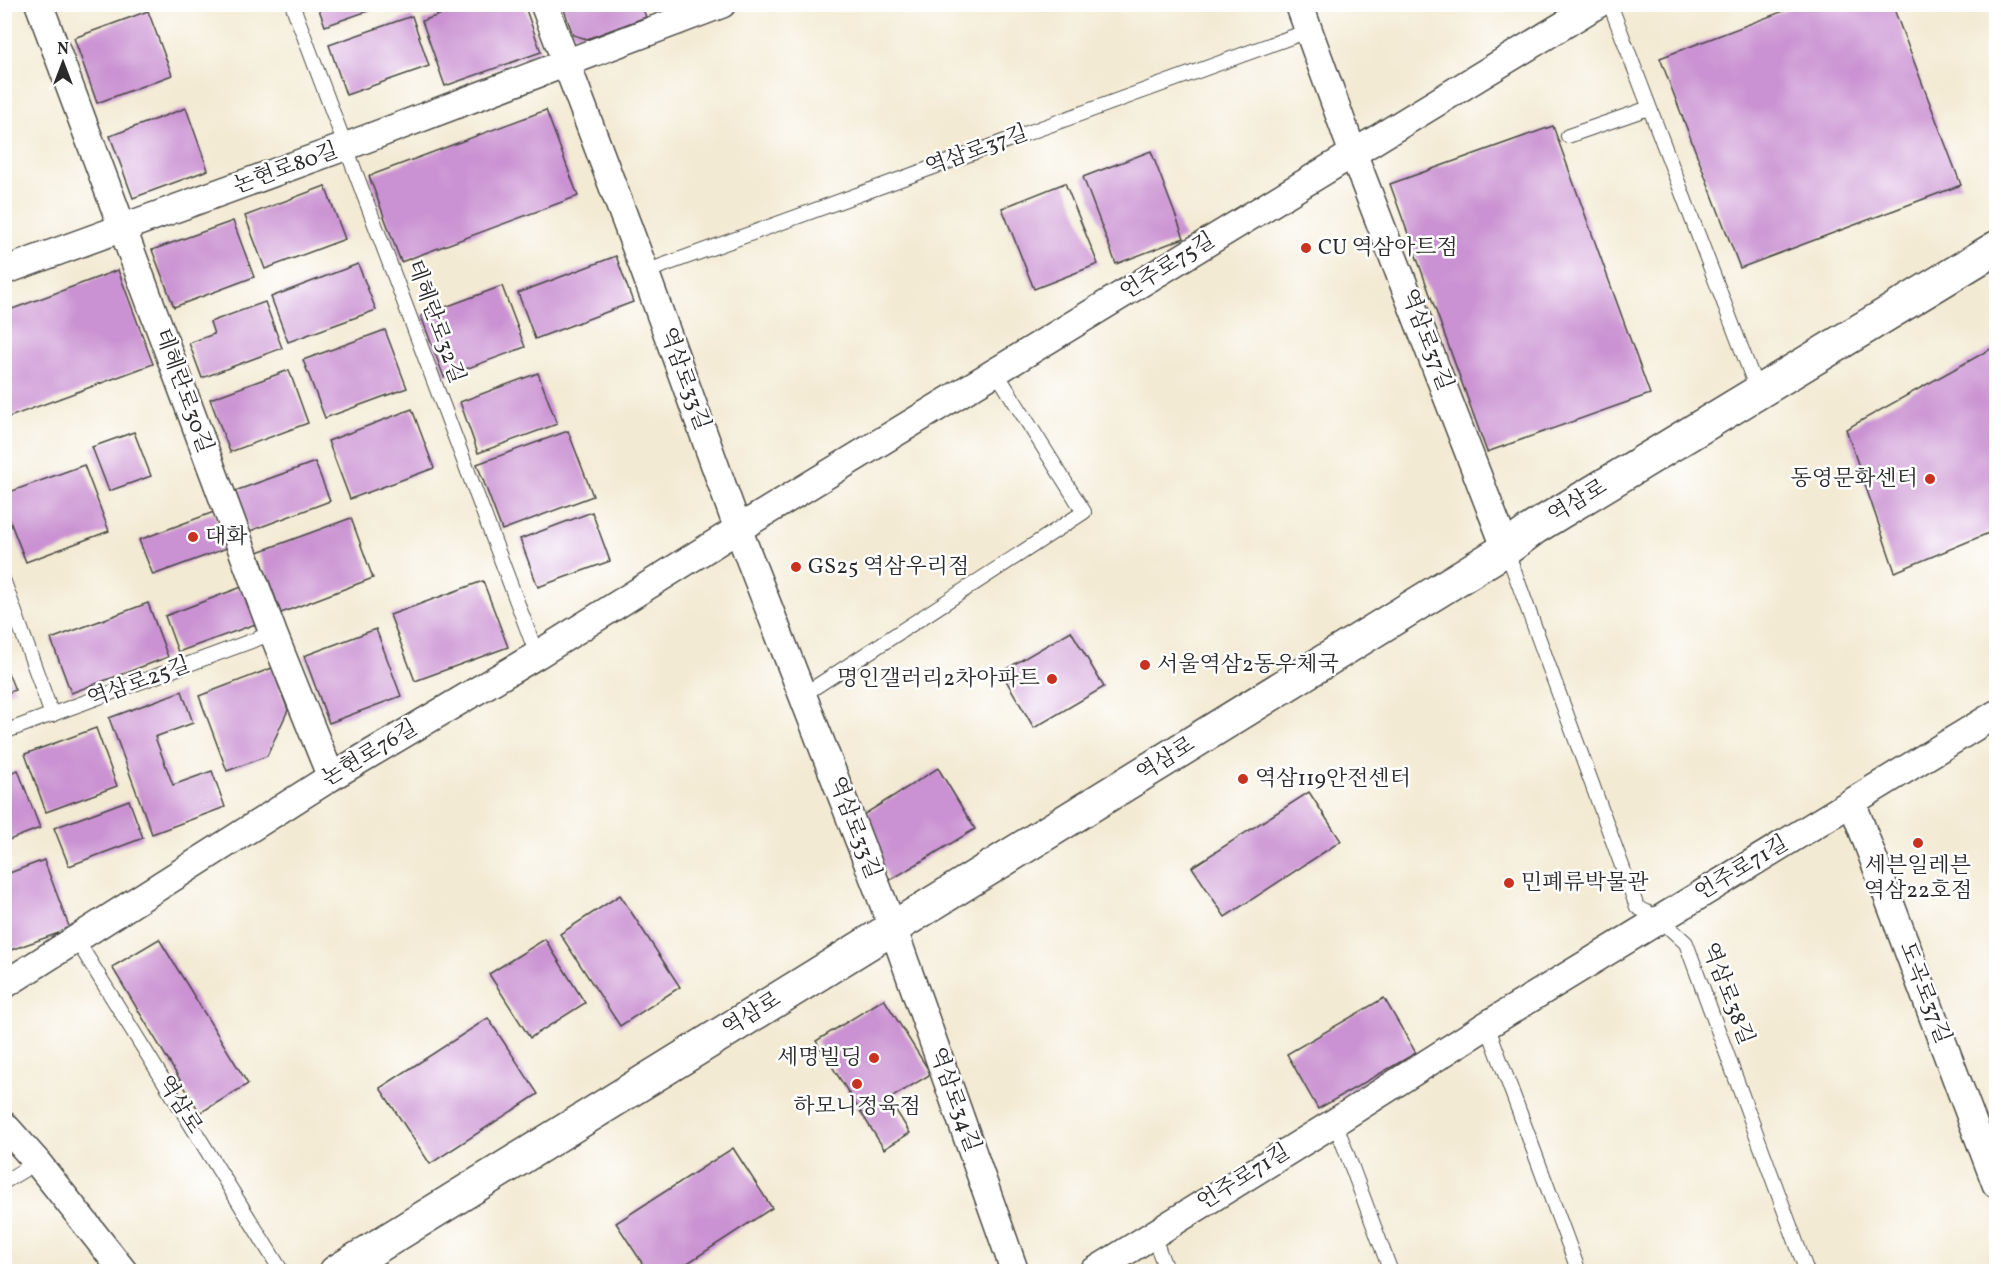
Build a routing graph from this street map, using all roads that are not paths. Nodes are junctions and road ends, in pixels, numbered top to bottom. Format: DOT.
graph roads {
  1 [pos="39,4"];
  2 [pos="292,4"];
  3 [pos="544,4"];
  4 [pos="722,4"];
  5 [pos="1299,4"];
  6 [pos="1598,4"];
  7 [pos="1610,4"];
  8 [pos="1308,31"];
  9 [pos="566,63"];
  10 [pos="1649,108"];
  11 [pos="1568,136"];
  12 [pos="346,146"];
  13 [pos="1353,153"];
  14 [pos="123,228"];
  15 [pos="1996,248"];
  16 [pos="4,271"];
  17 [pos="645,272"];
  18 [pos="996,372"];
  19 [pos="1758,393"];
  20 [pos="738,529"];
  21 [pos="1506,549"];
  22 [pos="4,582"];
  23 [pos="273,633"];
  24 [pos="537,655"];
  25 [pos="803,695"];
  26 [pos="1996,714"];
  27 [pos="52,715"];
  28 [pos="4,732"];
  29 [pos="331,777"];
  30 [pos="1852,802"];
  31 [pos="1660,919"];
  32 [pos="893,928"];
  33 [pos="76,939"];
  34 [pos="4,985"];
  35 [pos="1487,1025"];
  36 [pos="1335,1122"];
  37 [pos="4,1125"];
  38 [pos="37,1162"];
  39 [pos="4,1182"];
  40 [pos="1996,1184"];
  41 [pos="1154,1234"];
  42 [pos="124,1272"];
  43 [pos="282,1272"];
  44 [pos="336,1272"];
  45 [pos="1015,1272"];
  46 [pos="1094,1272"];
  47 [pos="1167,1272"];
  48 [pos="1391,1272"];
  49 [pos="1579,1272"];
  50 [pos="1807,1272"];
  1 -- 14 [label="street, 테헤란로30길"];
  2 -- 12 [label="lane, 테헤란로32길"];
  3 -- 9 [label="street, 역삼로33길"];
  4 -- 9 [label="street, 논현로80길"];
  5 -- 8 [label="street, 역삼로37길"];
  6 -- 13 [label="street, 언주로75길"];
  7 -- 10 [label="lane"];
  8 -- 13 [label="street, 역삼로37길"];
  8 -- 17 [label="lane, 역삼로37길"];
  9 -- 12 [label="street, 논현로80길"];
  9 -- 17 [label="street, 역삼로33길"];
  10 -- 11 [label="lane"];
  10 -- 19 [label="lane"];
  12 -- 14 [label="street, 논현로80길"];
  12 -- 24 [label="lane, 테헤란로32길"];
  13 -- 18 [label="street, 언주로75길"];
  13 -- 21 [label="street, 역삼로37길"];
  14 -- 16 [label="street, 논현로80길"];
  14 -- 23 [label="street, 테헤란로30길"];
  15 -- 19 [label="main road, 역삼로"];
  17 -- 20 [label="street, 역삼로33길"];
  18 -- 20 [label="street, 언주로75길"];
  18 -- 25 [label="lane"];
  19 -- 21 [label="main road, 역삼로"];
  20 -- 24 [label="street, 논현로76길"];
  20 -- 25 [label="street, 역삼로33길"];
  21 -- 31 [label="lane, 역삼로38길"];
  21 -- 32 [label="main road, 역삼로"];
  22 -- 27 [label="lane"];
  23 -- 27 [label="lane, 역삼로25길"];
  23 -- 29 [label="street, 테헤란로30길"];
  24 -- 29 [label="street, 논현로76길"];
  25 -- 32 [label="street, 역삼로33길"];
  26 -- 30 [label="street, 언주로71길"];
  27 -- 28 [label="lane, 역삼로25길"];
  29 -- 33 [label="street, 논현로76길"];
  30 -- 31 [label="street, 언주로71길"];
  30 -- 40 [label="street, 도곡로37길"];
  31 -- 35 [label="street, 언주로71길"];
  31 -- 50 [label="lane, 역삼로38길"];
  32 -- 44 [label="main road, 역삼로"];
  32 -- 45 [label="street, 역삼로34길"];
  33 -- 34 [label="street, 논현로76길"];
  33 -- 43 [label="lane, 역삼로"];
  35 -- 36 [label="street, 언주로71길"];
  35 -- 49 [label="lane"];
  36 -- 41 [label="street, 언주로71길"];
  36 -- 48 [label="lane"];
  37 -- 38 [label="street"];
  38 -- 39 [label="lane"];
  38 -- 42 [label="street"];
  41 -- 46 [label="street, 언주로71길"];
  41 -- 47 [label="lane"];
}
